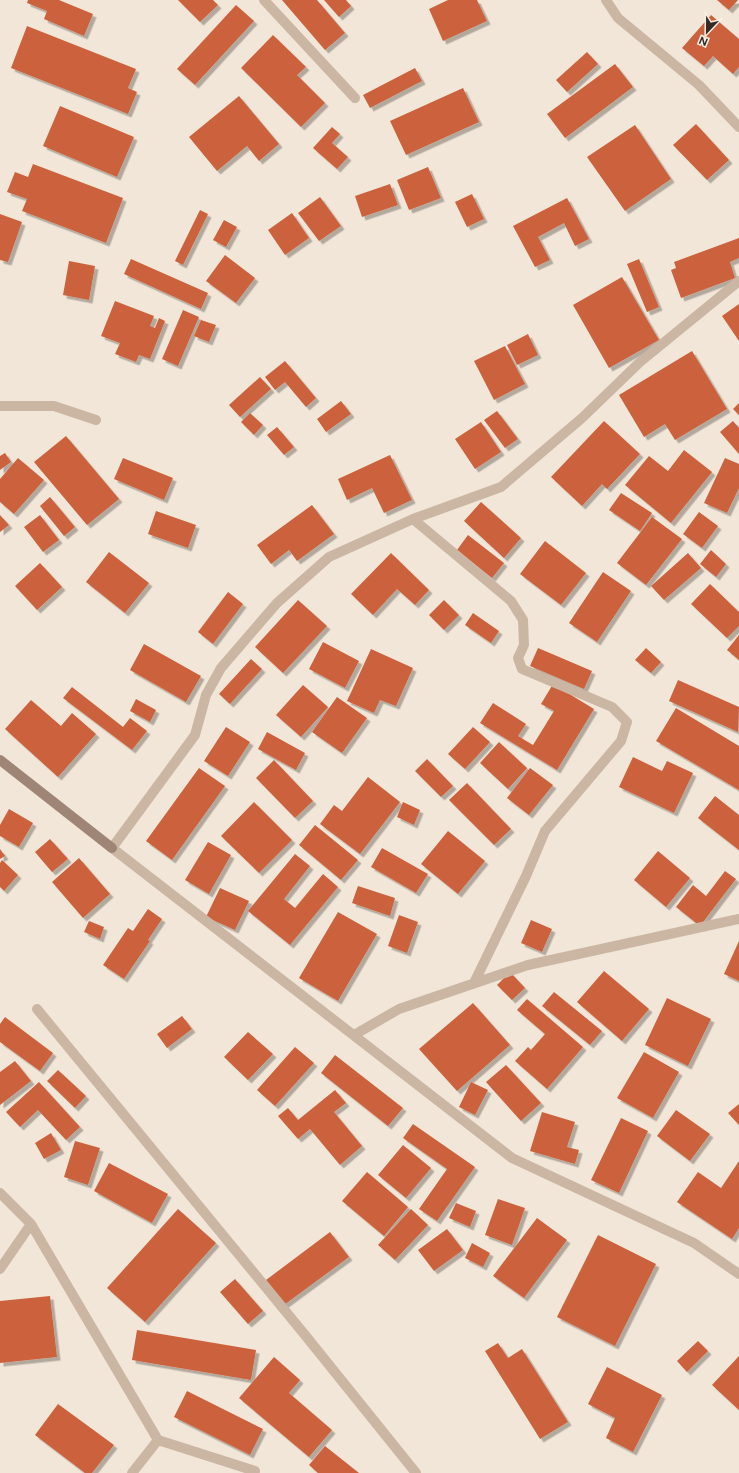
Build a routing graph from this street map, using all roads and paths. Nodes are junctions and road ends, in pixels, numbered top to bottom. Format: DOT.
graph roads {
  1 [pos="264,0"];
  2 [pos="606,0"];
  3 [pos="355,98"];
  4 [pos="739,127"];
  5 [pos="739,281"];
  6 [pos="0,406"];
  7 [pos="96,420"];
  8 [pos="413,519"];
  9 [pos="0,760"];
  10 [pos="112,848"];
  11 [pos="739,919"];
  12 [pos="474,983"];
  13 [pos="37,1009"];
  14 [pos="354,1035"];
  15 [pos="0,1193"];
  16 [pos="31,1224"];
  17 [pos="0,1270"];
  18 [pos="739,1274"];
  19 [pos="158,1440"];
  20 [pos="255,1471"];
  21 [pos="132,1473"];
  22 [pos="416,1473"];
  1 -- 3 [label="street"];
  2 -- 4 [label="street"];
  5 -- 8 [label="street"];
  6 -- 7 [label="street"];
  8 -- 10 [label="street"];
  8 -- 12 [label="street"];
  9 -- 10 [label="street"];
  10 -- 14 [label="street"];
  11 -- 12 [label="street"];
  12 -- 14 [label="street"];
  13 -- 22 [label="street"];
  14 -- 18 [label="street"];
  15 -- 16 [label="street"];
  16 -- 17 [label="street"];
  16 -- 19 [label="street"];
  19 -- 20 [label="street"];
  19 -- 21 [label="street"];
}
